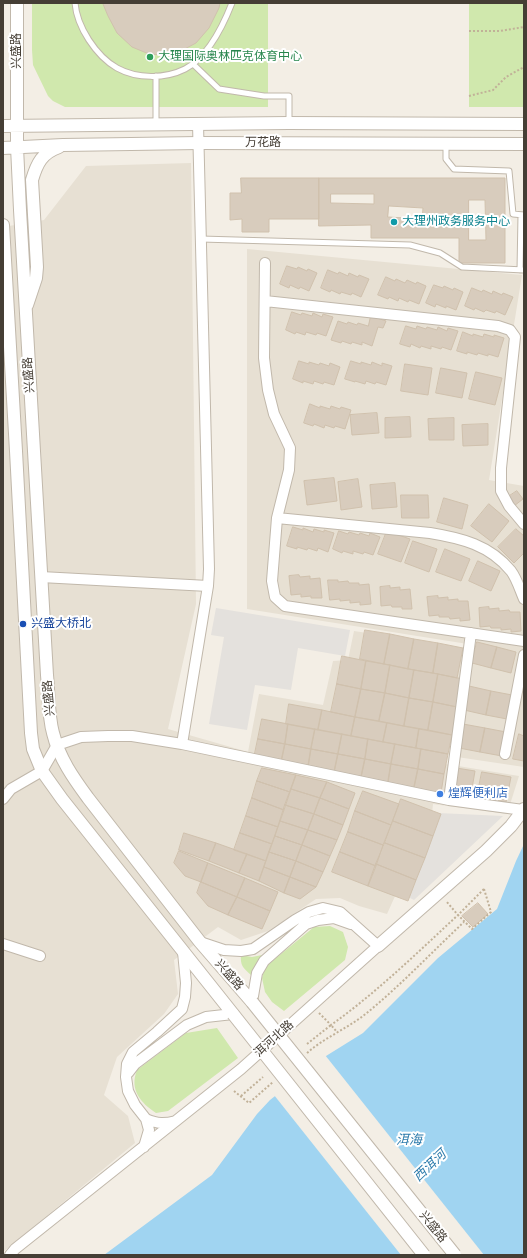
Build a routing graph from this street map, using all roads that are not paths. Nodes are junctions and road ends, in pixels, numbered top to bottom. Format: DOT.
graph roads {
  1 [pos="17,3"];
  2 [pos="75,3"];
  3 [pos="232,3"];
  4 [pos="193,64"];
  5 [pos="156,76"];
  6 [pos="289,123"];
  7 [pos="198,124"];
  8 [pos="524,124"];
  9 [pos="156,125"];
  10 [pos="3,126"];
  11 [pos="17,126"];
  12 [pos="199,143"];
  13 [pos="446,144"];
  14 [pos="524,144"];
  15 [pos="63,145"];
  16 [pos="17,147"];
  17 [pos="3,148"];
  18 [pos="523,215"];
  19 [pos="3,225"];
  20 [pos="201,239"];
  21 [pos="265,263"];
  22 [pos="522,270"];
  23 [pos="265,301"];
  24 [pos="25,312"];
  25 [pos="277,518"];
  26 [pos="524,524"];
  27 [pos="41,577"];
  28 [pos="208,586"];
  29 [pos="524,599"];
  30 [pos="471,634"];
  31 [pos="524,641"];
  32 [pos="524,655"];
  33 [pos="182,744"];
  34 [pos="57,745"];
  35 [pos="505,754"];
  36 [pos="42,771"];
  37 [pos="3,798"];
  38 [pos="449,800"];
  39 [pos="524,809"];
  40 [pos="358,927"];
  41 [pos="200,942"];
  42 [pos="3,944"];
  43 [pos="378,946"];
  44 [pos="183,952"];
  45 [pos="40,956"];
  46 [pos="252,1002"];
  47 [pos="233,1014"];
  48 [pos="126,1077"];
  49 [pos="146,1118"];
  50 [pos="178,1120"];
  51 [pos="144,1147"];
  52 [pos="10,1255"];
  53 [pos="424,1255"];
  54 [pos="455,1255"];
  1 -- 11 [label="street, 兴盛路"];
  2 -- 5 [label="lane"];
  3 -- 4 [label="lane"];
  4 -- 5 [label="lane"];
  4 -- 6 [label="lane"];
  5 -- 9 [label="lane"];
  6 -- 7 [label="street, 万花路"];
  6 -- 8 [label="street, 万花路"];
  7 -- 9 [label="street, 万花路"];
  7 -- 12 [label="street"];
  9 -- 11 [label="street, 万花路"];
  10 -- 11 [label="street, 万花路"];
  11 -- 16 [label="street, 兴盛路"];
  12 -- 13 [label="street, 万花路"];
  12 -- 15 [label="street, 万花路"];
  12 -- 20 [label="street"];
  13 -- 14 [label="street, 万花路"];
  13 -- 18 [label="lane"];
  15 -- 16 [label="street, 万花路"];
  15 -- 24 [label="street"];
  16 -- 17 [label="street, 万花路"];
  16 -- 24 [label="street, 兴盛路"];
  18 -- 22 [label="lane"];
  19 -- 36 [label="street, 兴盛路"];
  20 -- 22 [label="lane"];
  20 -- 28 [label="street"];
  21 -- 23 [label="street"];
  23 -- 25 [label="street"];
  23 -- 26 [label="street"];
  24 -- 27 [label="street, 兴盛路"];
  25 -- 29 [label="street"];
  25 -- 30 [label="street"];
  27 -- 28 [label="street"];
  27 -- 34 [label="street, 兴盛路"];
  28 -- 33 [label="street"];
  30 -- 31 [label="street"];
  30 -- 38 [label="street"];
  32 -- 35 [label="street"];
  33 -- 34 [label="street"];
  33 -- 38 [label="street"];
  34 -- 36 [label="street"];
  34 -- 41 [label="street, 兴盛路"];
  36 -- 37 [label="street"];
  36 -- 44 [label="street, 兴盛路"];
  38 -- 39 [label="street"];
  39 -- 43 [label="street, 洱河北路"];
  40 -- 41 [label="street"];
  40 -- 43 [label="street"];
  40 -- 46 [label="street"];
  41 -- 46 [label="street, 兴盛路"];
  42 -- 45 [label="street"];
  43 -- 50 [label="street, 洱河北路"];
  44 -- 47 [label="street, 兴盛路"];
  44 -- 48 [label="street"];
  46 -- 54 [label="street, 兴盛路, bridge"];
  47 -- 48 [label="street"];
  47 -- 53 [label="street, 兴盛路, bridge"];
  48 -- 49 [label="street"];
  49 -- 50 [label="street"];
  49 -- 51 [label="street"];
  50 -- 51 [label="street, 洱河北路"];
  51 -- 52 [label="street, 洱河北路"];
}
